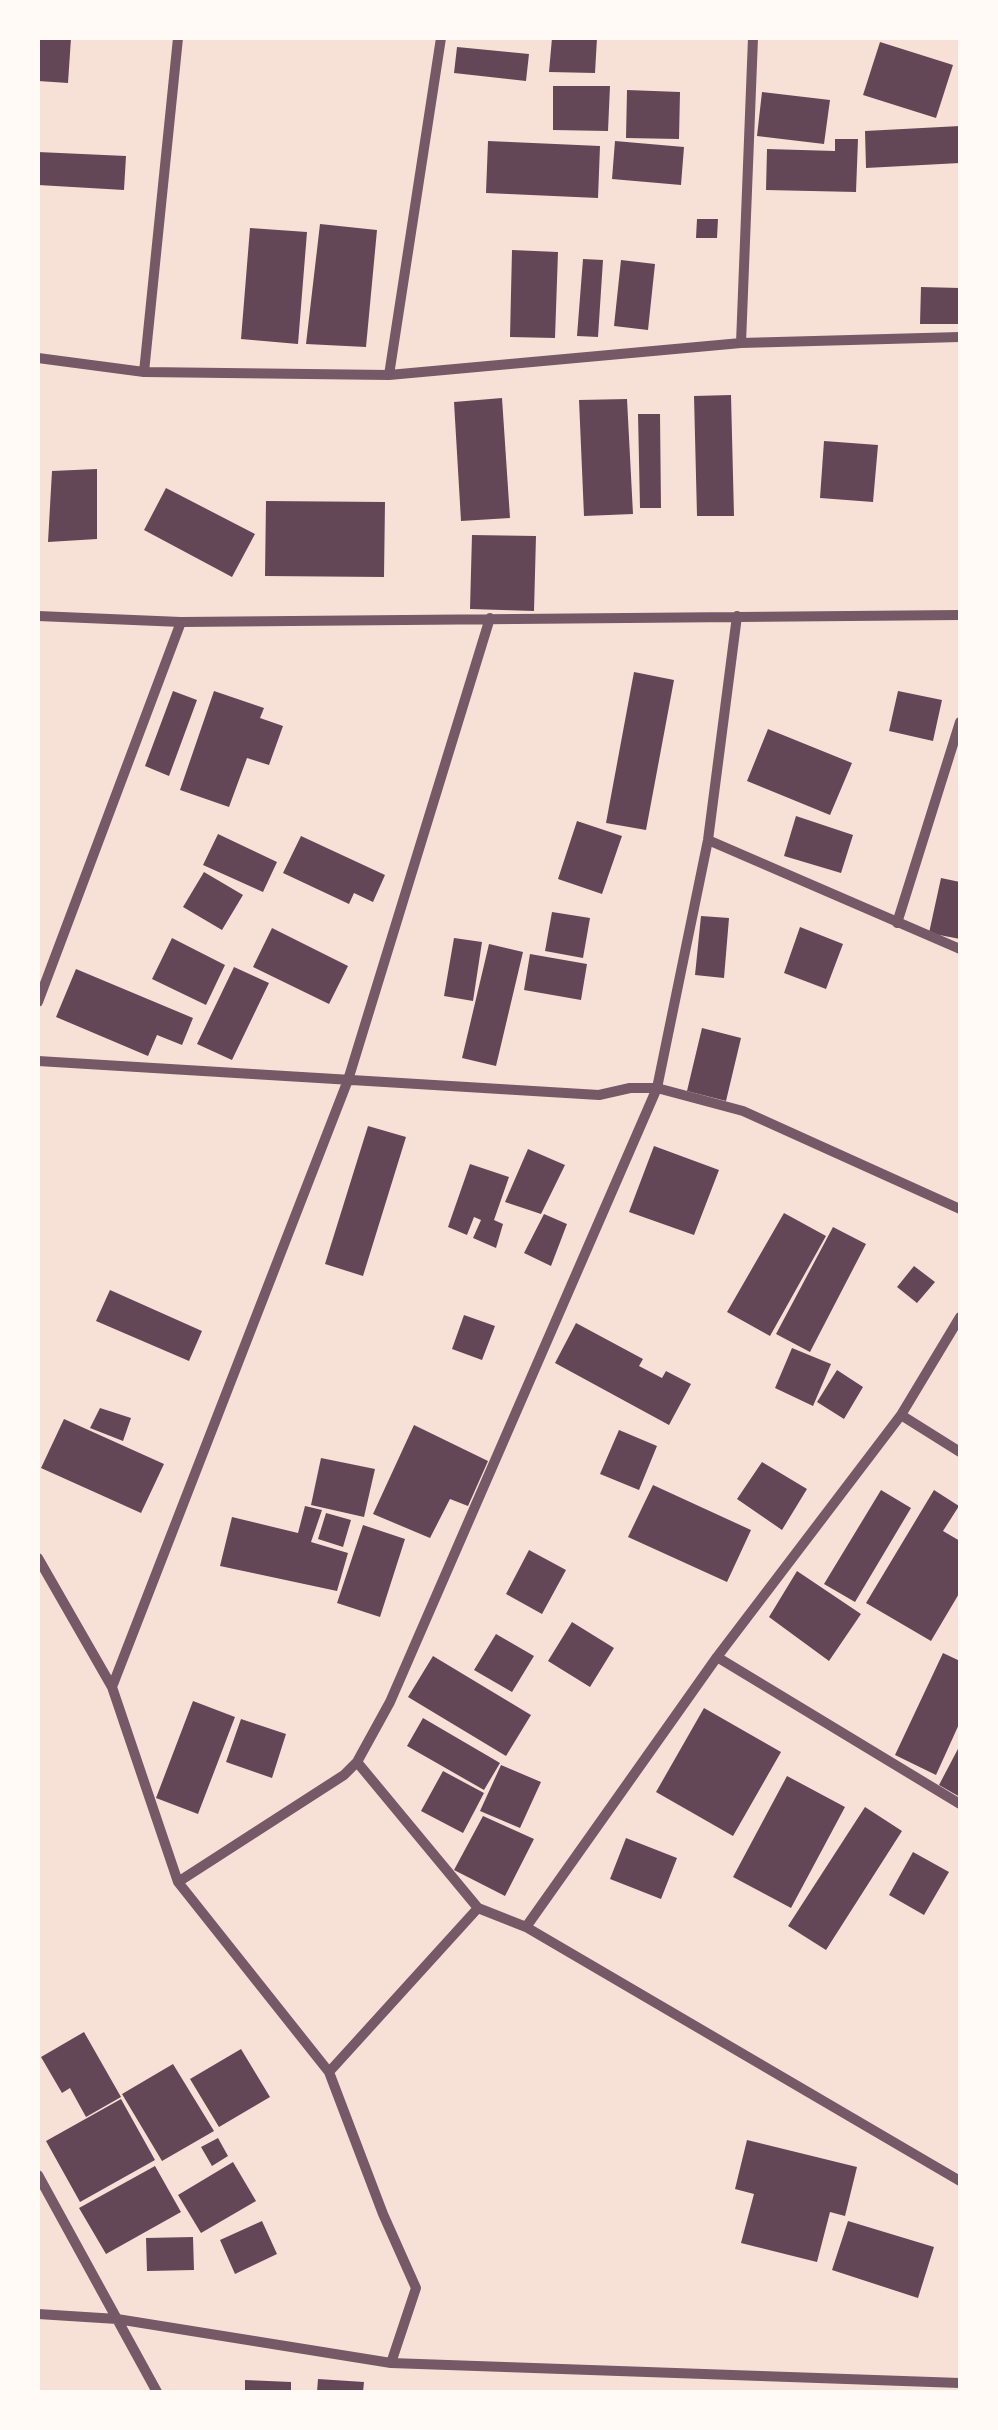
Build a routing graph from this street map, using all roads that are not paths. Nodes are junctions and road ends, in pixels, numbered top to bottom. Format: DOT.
graph roads {
  1 [pos="178,38"];
  2 [pos="440,38"];
  3 [pos="753,38"];
  4 [pos="960,337"];
  5 [pos="741,342"];
  6 [pos="38,358"];
  7 [pos="144,372"];
  8 [pos="389,375"];
  9 [pos="960,615"];
  10 [pos="38,616"];
  11 [pos="738,616"];
  12 [pos="490,618"];
  13 [pos="181,622"];
  14 [pos="960,722"];
  15 [pos="708,840"];
  16 [pos="897,923"];
  17 [pos="960,949"];
  18 [pos="38,1002"];
  19 [pos="38,1060"];
  20 [pos="348,1080"];
  21 [pos="657,1088"];
  22 [pos="960,1209"];
  23 [pos="960,1317"];
  24 [pos="902,1414"];
  25 [pos="960,1452"];
  26 [pos="38,1558"];
  27 [pos="717,1657"];
  28 [pos="112,1687"];
  29 [pos="357,1762"];
  30 [pos="960,1804"];
  31 [pos="178,1882"];
  32 [pos="478,1908"];
  33 [pos="526,1927"];
  34 [pos="329,2072"];
  35 [pos="38,2175"];
  36 [pos="960,2182"];
  37 [pos="38,2314"];
  38 [pos="117,2319"];
  39 [pos="391,2363"];
  40 [pos="960,2383"];
  41 [pos="157,2392"];
  1 -- 7 [label="street"];
  2 -- 8 [label="street"];
  3 -- 5 [label="street"];
  4 -- 5 [label="street"];
  5 -- 8 [label="street"];
  6 -- 7 [label="street"];
  7 -- 8 [label="street"];
  9 -- 11 [label="street"];
  10 -- 13 [label="street"];
  11 -- 12 [label="street"];
  11 -- 15 [label="street"];
  12 -- 13 [label="street"];
  12 -- 20 [label="street"];
  13 -- 18 [label="street"];
  14 -- 16 [label="street"];
  15 -- 16 [label="street"];
  15 -- 21 [label="street"];
  16 -- 17 [label="street"];
  19 -- 20 [label="street"];
  20 -- 21 [label="street"];
  20 -- 28 [label="street"];
  21 -- 22 [label="street"];
  21 -- 29 [label="street"];
  23 -- 24 [label="street"];
  24 -- 25 [label="street"];
  24 -- 27 [label="street"];
  26 -- 28 [label="street"];
  27 -- 30 [label="street"];
  27 -- 33 [label="street"];
  28 -- 31 [label="street"];
  29 -- 31 [label="street"];
  29 -- 32 [label="street"];
  31 -- 34 [label="street"];
  32 -- 33 [label="street"];
  32 -- 34 [label="street"];
  33 -- 36 [label="street"];
  34 -- 39 [label="street"];
  35 -- 38 [label="street"];
  37 -- 38 [label="street"];
  38 -- 39 [label="street"];
  38 -- 41 [label="street"];
  39 -- 40 [label="street"];
}
